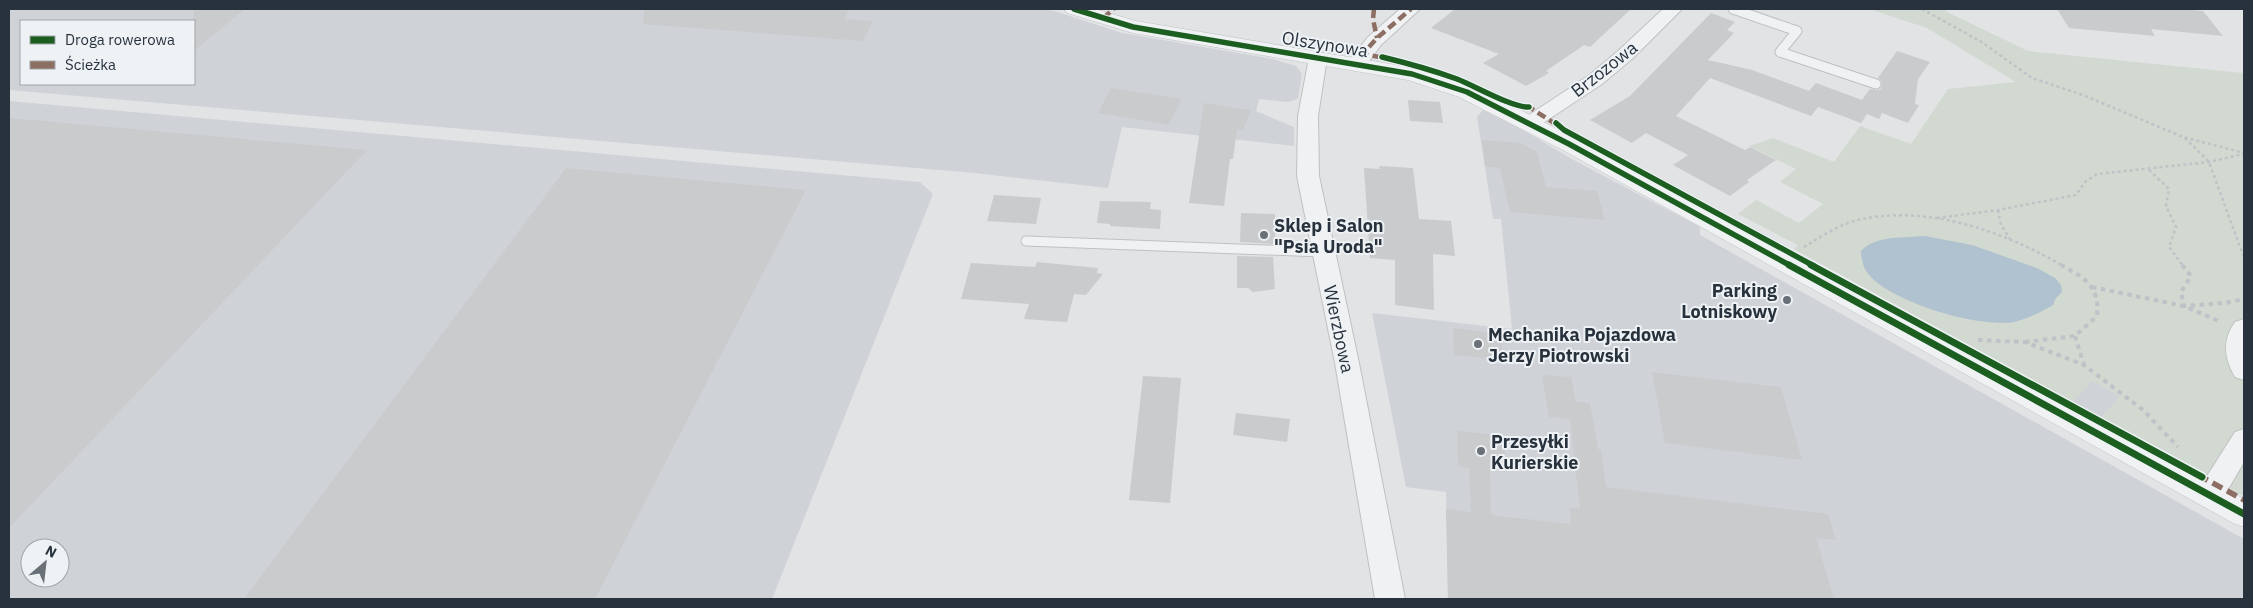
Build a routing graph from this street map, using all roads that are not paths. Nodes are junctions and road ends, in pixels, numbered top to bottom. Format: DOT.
graph roads {
  1 [pos="1074,9"];
  2 [pos="1411,9"];
  3 [pos="1673,9"];
  4 [pos="1733,9"];
  5 [pos="1318,58"];
  6 [pos="1356,64"];
  7 [pos="1876,84"];
  8 [pos="1530,123"];
  9 [pos="1026,241"];
  10 [pos="1322,252"];
  11 [pos="2243,330"];
  12 [pos="2244,371"];
  13 [pos="2244,439"];
  14 [pos="2210,495"];
  15 [pos="2244,514"];
  16 [pos="1390,599"];
  1 -- 5 [label="street, Olszynowa"];
  2 -- 6 [label="street"];
  3 -- 8 [label="street, Brzozowa"];
  4 -- 7 [label="lane"];
  5 -- 6 [label="street, Olszynowa"];
  5 -- 10 [label="street, Wierzbowa"];
  6 -- 8 [label="street, Olszynowa"];
  8 -- 14 [label="street, Olszynowa"];
  9 -- 10 [label="lane"];
  10 -- 16 [label="street, Wierzbowa"];
  11 -- 12 [label="street"];
  13 -- 14 [label="street"];
  14 -- 15 [label="street, Olszynowa"];
}
